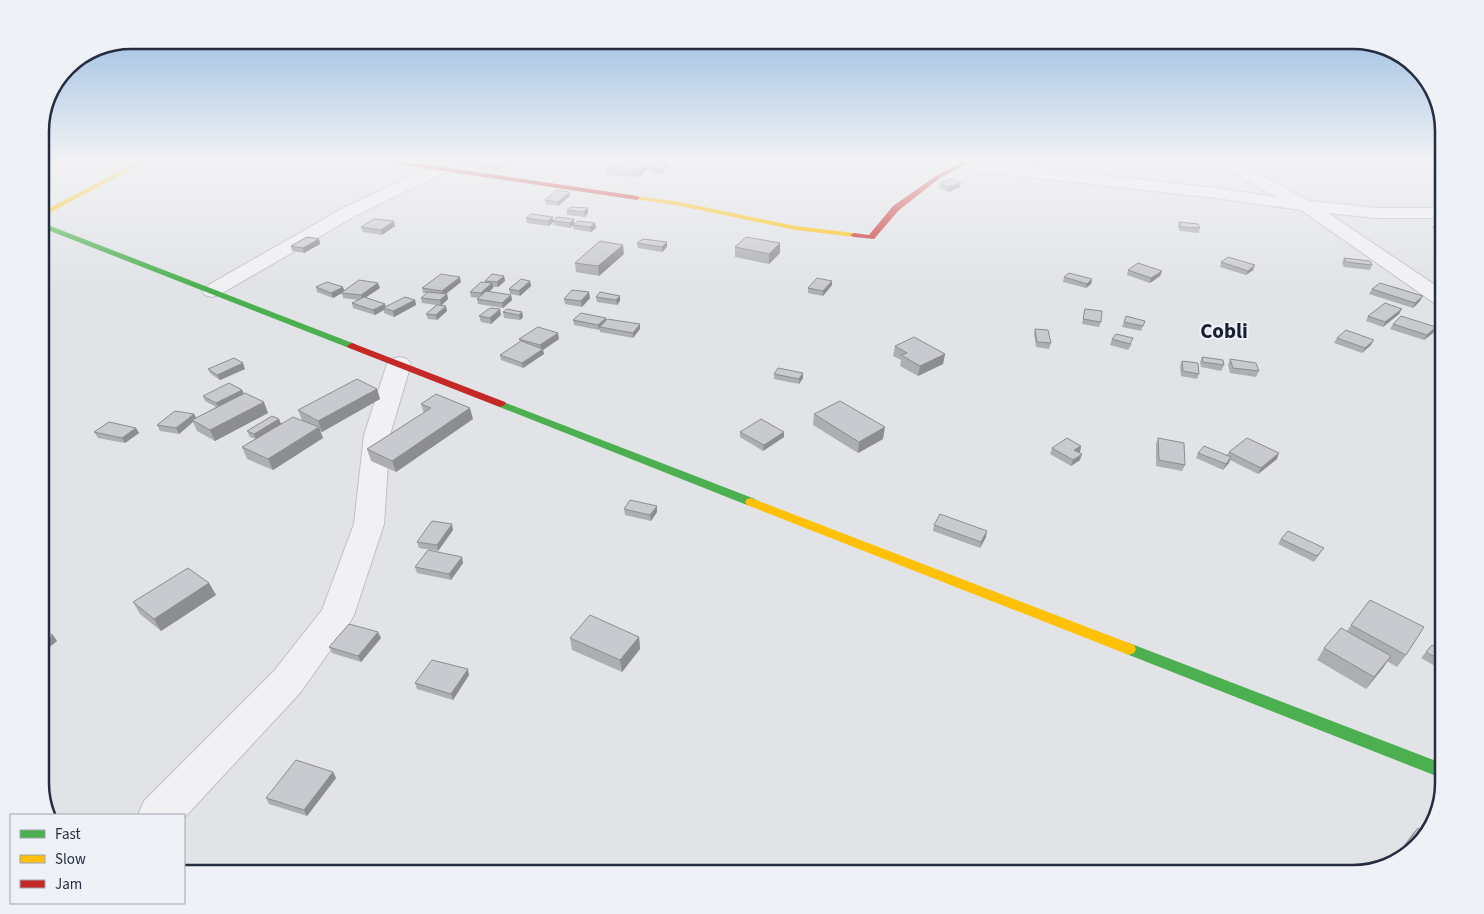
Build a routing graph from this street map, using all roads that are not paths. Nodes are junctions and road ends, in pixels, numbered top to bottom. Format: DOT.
graph roads {
  1 [pos="65,203"];
  2 [pos="369,203"];
  3 [pos="671,203"];
  4 [pos="903,203"];
  5 [pos="1283,203"];
  6 [pos="1300,203"];
  7 [pos="1306,206"];
  8 [pos="49,211"];
  9 [pos="1435,213"];
  10 [pos="49,228"];
  11 [pos="212,291"];
  12 [pos="1435,295"];
  13 [pos="399,364"];
  14 [pos="1435,768"];
  15 [pos="160,814"];
  1 -- 8 [label="street"];
  2 -- 11 [label="street"];
  3 -- 4 [label="street"];
  5 -- 7 [label="street"];
  6 -- 7 [label="street"];
  7 -- 9 [label="street"];
  7 -- 12 [label="street"];
  10 -- 11 [label="street"];
  11 -- 13 [label="street"];
  13 -- 14 [label="street"];
  13 -- 15 [label="street"];
}
